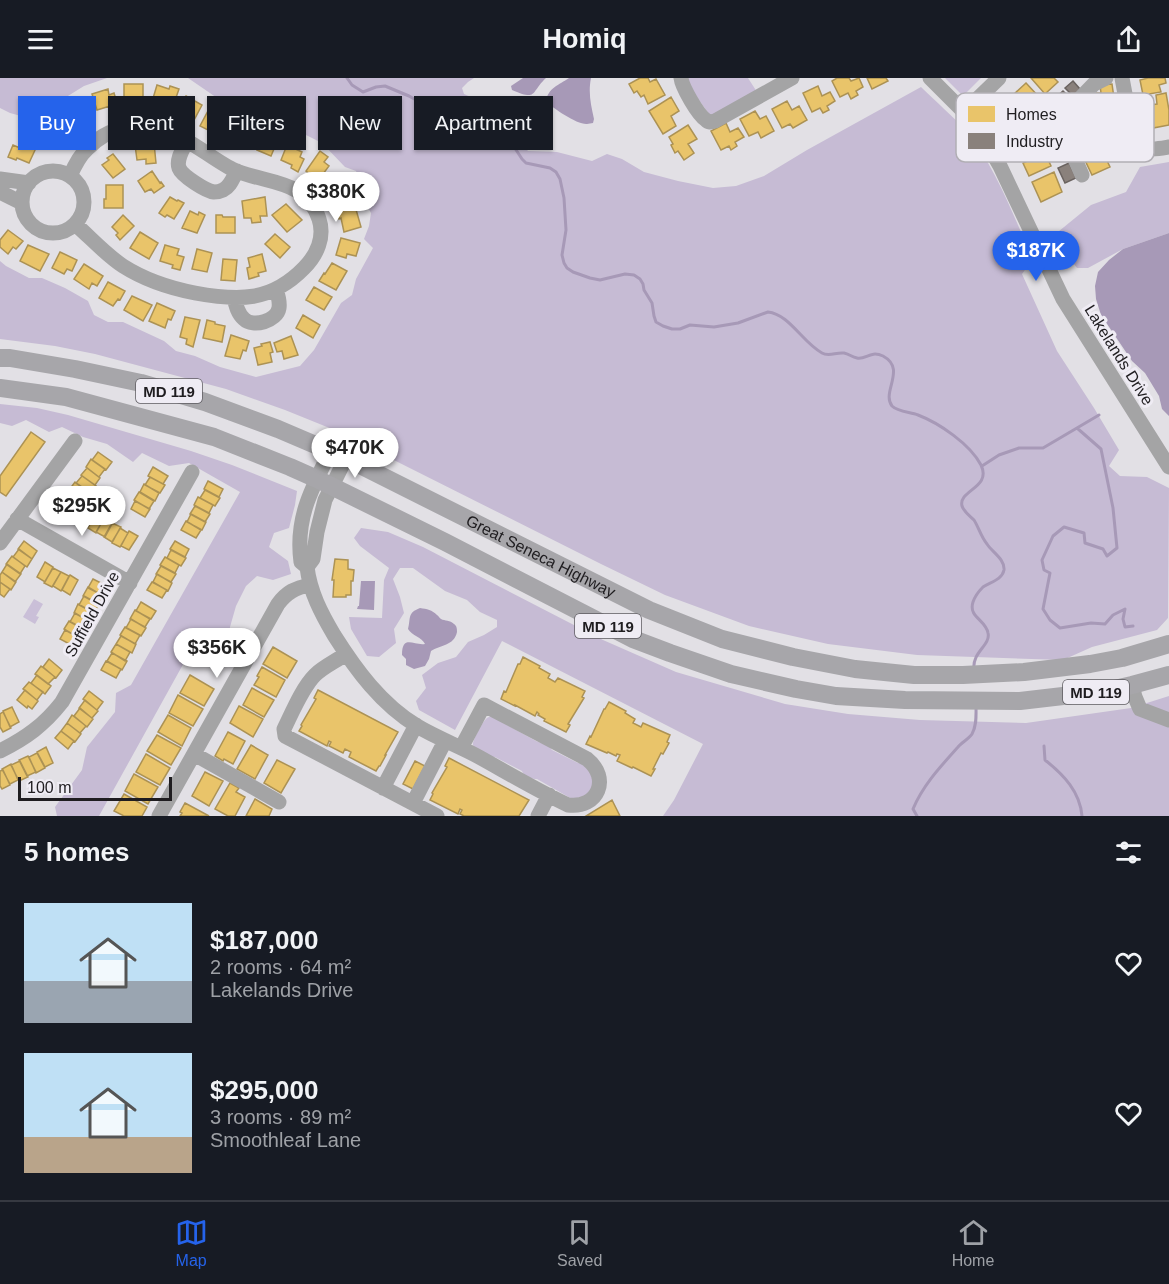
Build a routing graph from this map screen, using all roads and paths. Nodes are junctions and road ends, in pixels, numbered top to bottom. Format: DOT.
graph roads {
  1 [pos="681,78"];
  2 [pos="792,78"];
  3 [pos="930,78"];
  4 [pos="999,78"];
  5 [pos="1106,78"];
  6 [pos="1122,78"];
  7 [pos="766,84"];
  8 [pos="984,93"];
  9 [pos="1085,93"];
  10 [pos="1125,93"];
  11 [pos="956,104"];
  12 [pos="108,134"];
  13 [pos="195,146"];
  14 [pos="1169,147"];
  15 [pos="1154,148"];
  16 [pos="183,150"];
  17 [pos="997,162"];
  18 [pos="1076,162"];
  19 [pos="237,171"];
  20 [pos="1082,175"];
  21 [pos="70,176"];
  22 [pos="0,180"];
  23 [pos="29,183"];
  24 [pos="0,192"];
  25 [pos="22,203"];
  26 [pos="75,224"];
  27 [pos="276,289"];
  28 [pos="234,298"];
  29 [pos="0,358"];
  30 [pos="0,388"];
  31 [pos="75,441"];
  32 [pos="338,454"];
  33 [pos="1169,467"];
  34 [pos="192,472"];
  35 [pos="325,482"];
  36 [pos="17,519"];
  37 [pos="0,543"];
  38 [pos="130,583"];
  39 [pos="310,585"];
  40 [pos="1169,644"];
  41 [pos="346,654"];
  42 [pos="1169,675"];
  43 [pos="1132,685"];
  44 [pos="1169,720"];
  45 [pos="416,725"];
  46 [pos="445,741"];
  47 [pos="461,748"];
  48 [pos="0,751"];
  49 [pos="194,754"];
  50 [pos="383,788"];
  51 [pos="549,795"];
  52 [pos="279,802"];
  53 [pos="412,803"];
  54 [pos="159,816"];
  55 [pos="437,816"];
  56 [pos="538,816"];
  1 -- 7 [label="street"];
  2 -- 7 [label="street"];
  3 -- 11 [label="street, Lakelands Drive"];
  4 -- 8 [label="street"];
  5 -- 9 [label="street"];
  6 -- 10 [label="street"];
  12 -- 21 [label="street"];
  13 -- 19 [label="street"];
  14 -- 15 [label="street"];
  16 -- 19 [label="street"];
  17 -- 33 [label="street, Lakelands Drive"];
  18 -- 20 [label="street"];
  19 -- 27 [label="street"];
  21 -- 23 [label="street"];
  21 -- 26 [label="street"];
  22 -- 23 [label="street"];
  23 -- 25 [label="street"];
  24 -- 25 [label="street"];
  25 -- 26 [label="street"];
  26 -- 28 [label="street"];
  27 -- 28 [label="street"];
  27 -- 28 [label="street"];
  29 -- 32 [label="main road, Great Seneca Highway / MD 119"];
  30 -- 35 [label="main road, Great Seneca Highway / MD 119"];
  31 -- 36 [label="street"];
  32 -- 35 [label="street"];
  32 -- 40 [label="main road, Great Seneca Highway / MD 119"];
  34 -- 38 [label="street, Suffield Drive"];
  35 -- 39 [label="street"];
  35 -- 43 [label="main road, Great Seneca Highway / MD 119"];
  36 -- 37 [label="street"];
  36 -- 38 [label="street"];
  38 -- 48 [label="street, Suffield Drive"];
  39 -- 41 [label="street"];
  39 -- 49 [label="street"];
  41 -- 45 [label="street"];
  41 -- 50 [label="street"];
  42 -- 43 [label="main road, Great Seneca Highway / MD 119"];
  43 -- 44 [label="street"];
  45 -- 46 [label="street"];
  45 -- 50 [label="street"];
  46 -- 47 [label="street"];
  46 -- 53 [label="street"];
  47 -- 51 [label="street"];
  47 -- 51 [label="street"];
  49 -- 52 [label="street"];
  49 -- 54 [label="street"];
  50 -- 53 [label="street"];
  51 -- 56 [label="street"];
  53 -- 55 [label="street"];
}
